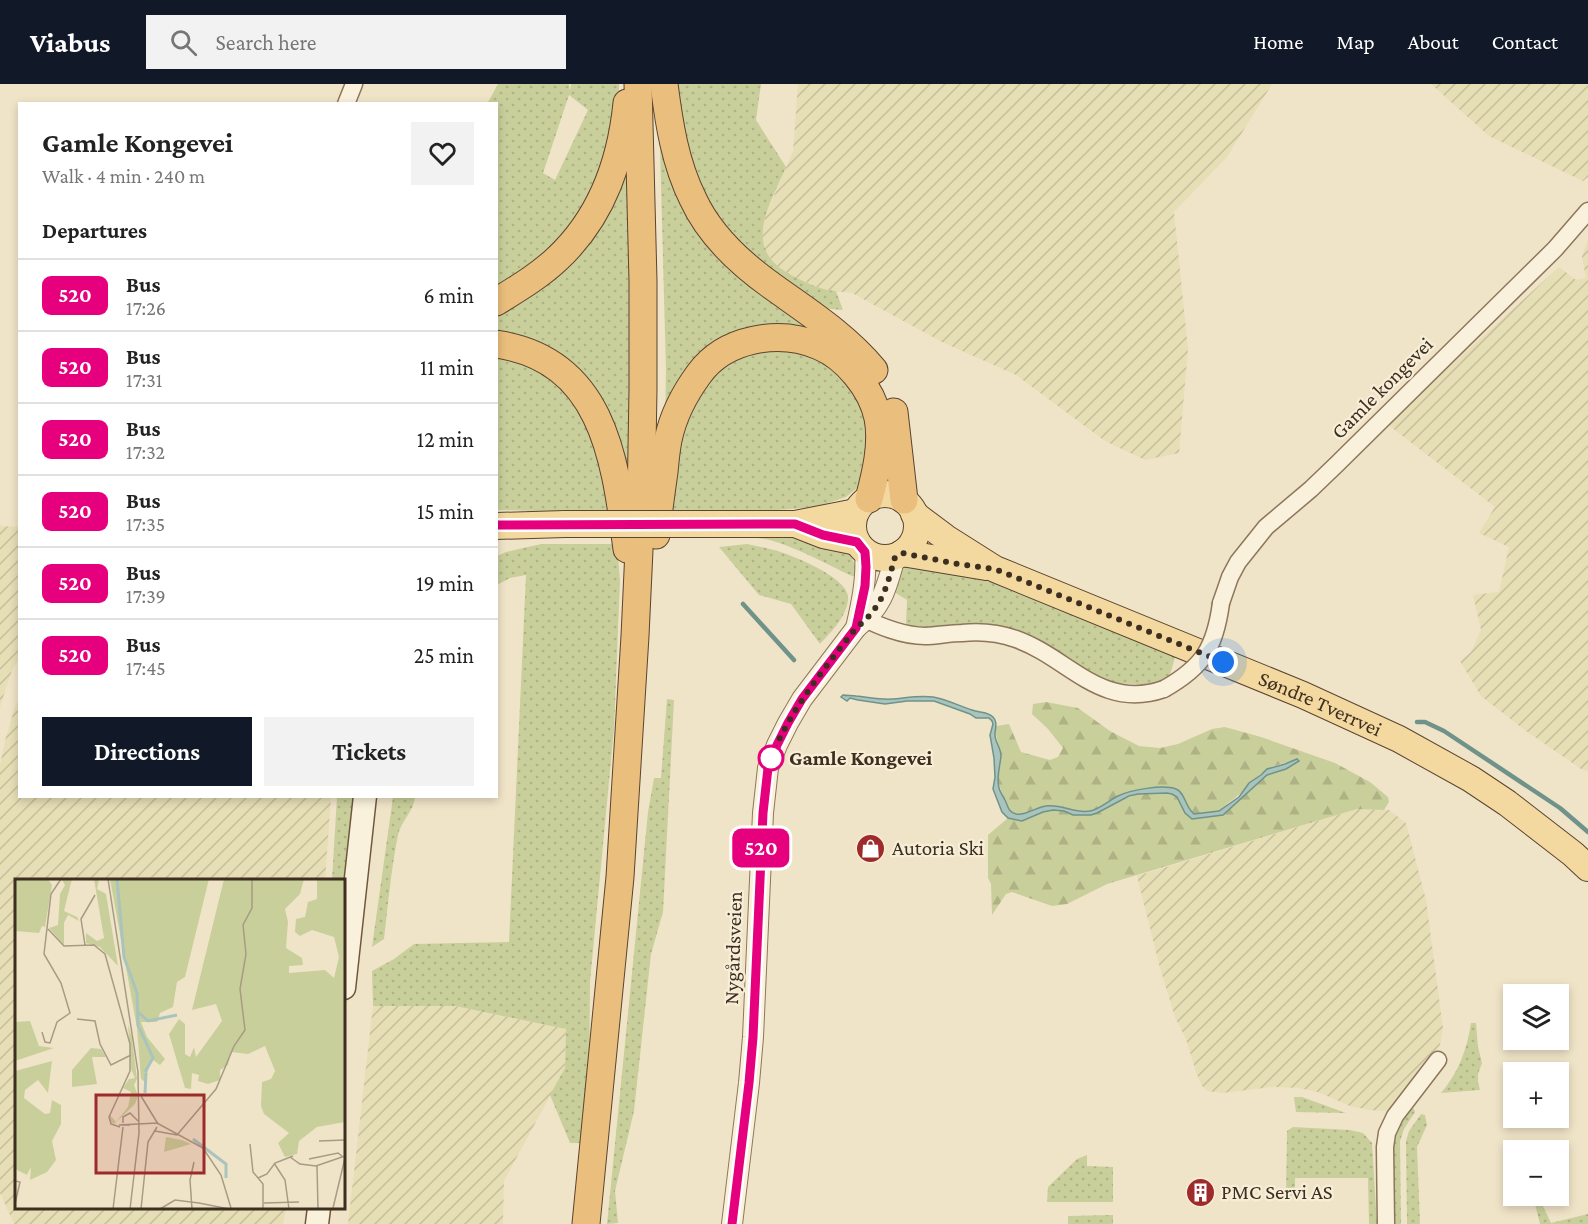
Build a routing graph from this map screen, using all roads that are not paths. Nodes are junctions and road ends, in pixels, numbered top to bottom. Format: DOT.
graph roads {
  1 [pos="354,84"];
  2 [pos="628,84"];
  3 [pos="638,84"];
  4 [pos="649,84"];
  5 [pos="664,84"];
  6 [pos="347,102"];
  7 [pos="1588,211"];
  8 [pos="498,301"];
  9 [pos="498,344"];
  10 [pos="862,505"];
  11 [pos="909,507"];
  12 [pos="795,524"];
  13 [pos="498,525"];
  14 [pos="861,547"];
  15 [pos="899,555"];
  16 [pos="995,569"];
  17 [pos="650,575"];
  18 [pos="860,622"];
  19 [pos="630,717"];
  20 [pos="365,798"];
  21 [pos="1588,868"];
  22 [pos="345,979"];
  23 [pos="1438,1060"];
  24 [pos="319,1209"];
  25 [pos="317,1224"];
  26 [pos="586,1224"];
  27 [pos="598,1224"];
  28 [pos="732,1224"];
  29 [pos="1386,1224"];
  1 -- 6 [label="street"];
  2 -- 8 [label="highway"];
  3 -- 19 [label="highway"];
  4 -- 17 [label="highway"];
  5 -- 11 [label="highway"];
  7 -- 18 [label="street, Gamle kongevei, bridge"];
  9 -- 19 [label="highway"];
  10 -- 11 [label="main road"];
  10 -- 12 [label="main road"];
  10 -- 14 [label="main road"];
  10 -- 17 [label="highway"];
  11 -- 15 [label="main road"];
  11 -- 16 [label="main road"];
  12 -- 13 [label="main road, bridge"];
  12 -- 14 [label="main road"];
  14 -- 15 [label="main road"];
  14 -- 18 [label="street"];
  15 -- 16 [label="main road"];
  15 -- 18 [label="street, Nygårdsveien"];
  16 -- 21 [label="main road, Søndre Tverrvei"];
  17 -- 27 [label="highway"];
  18 -- 28 [label="street, Nygårdsveien"];
  19 -- 26 [label="highway"];
  20 -- 22 [label="main road"];
  23 -- 29 [label="street"];
  24 -- 25 [label="main road"];
}
